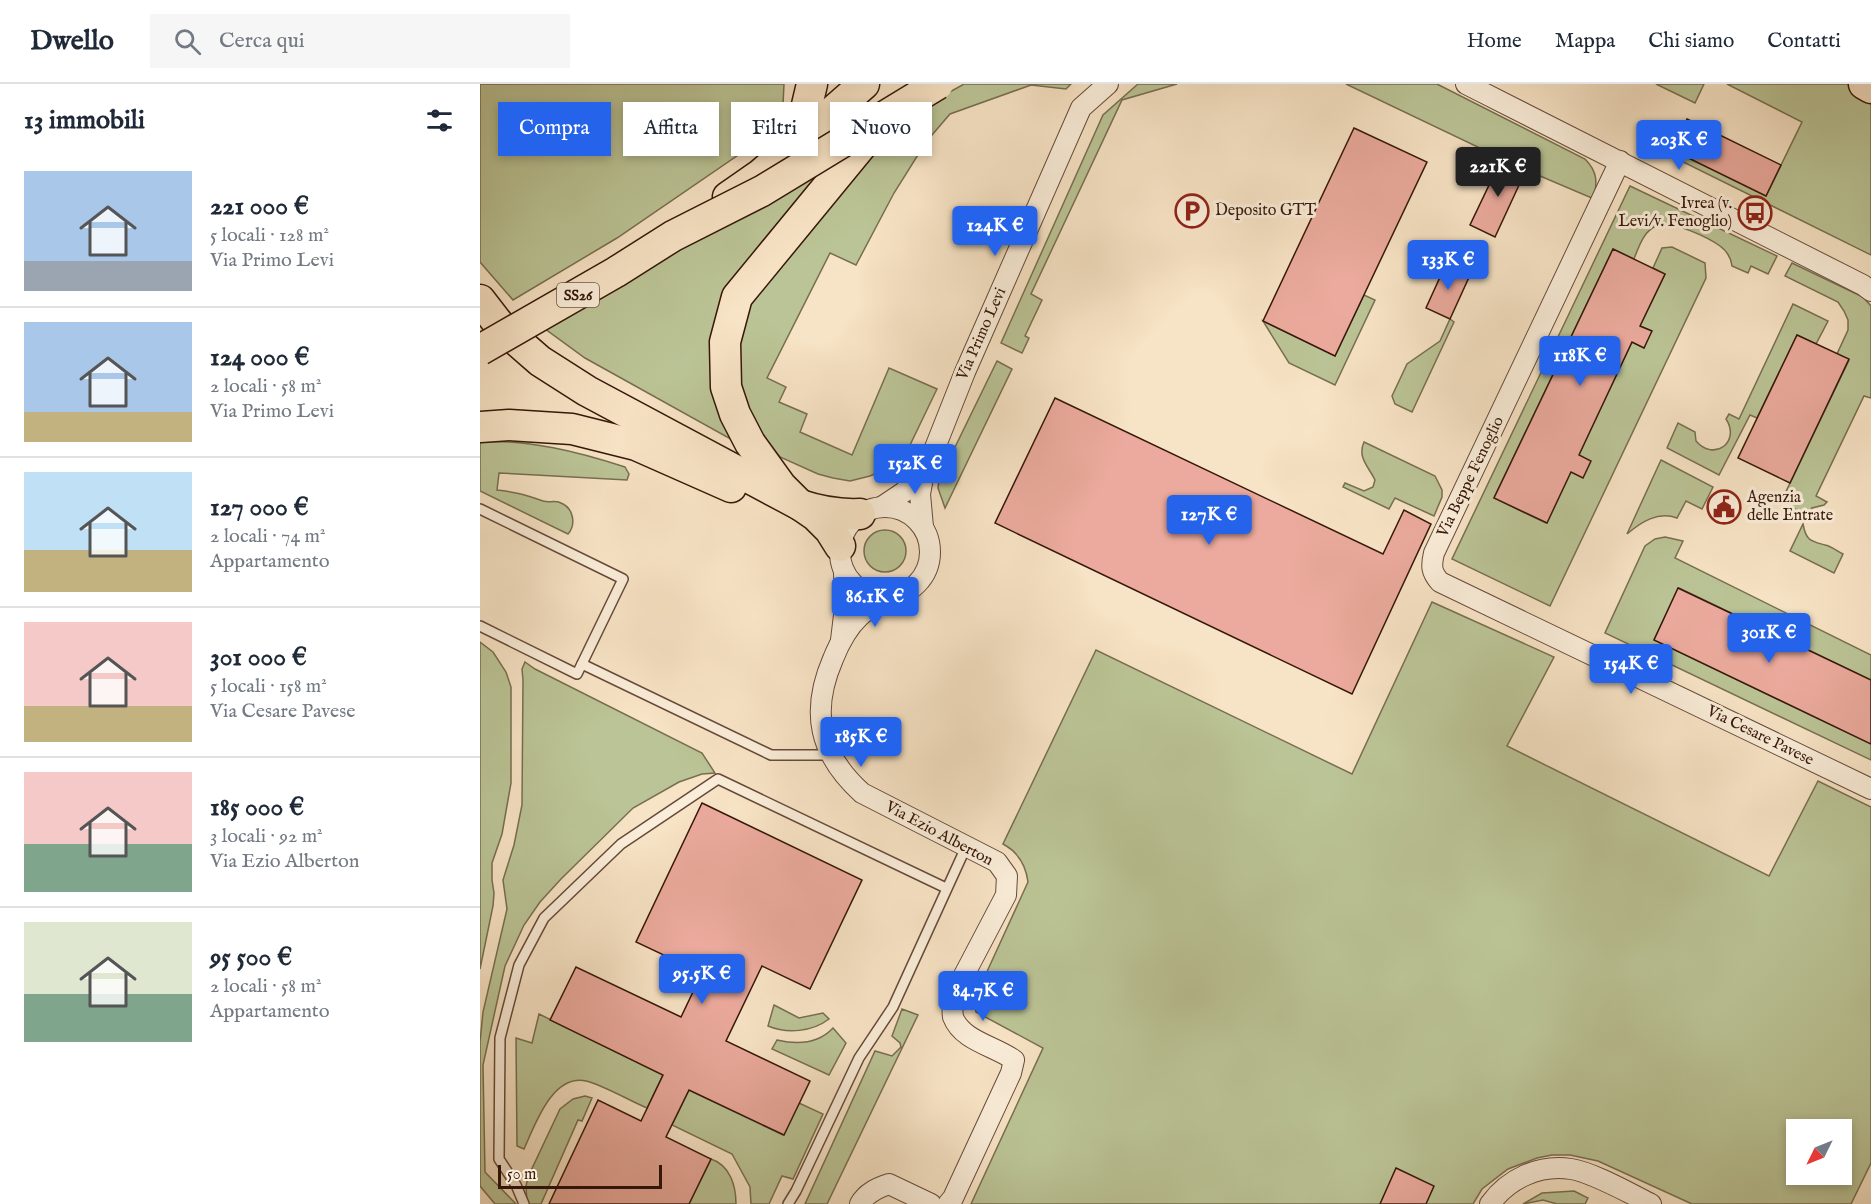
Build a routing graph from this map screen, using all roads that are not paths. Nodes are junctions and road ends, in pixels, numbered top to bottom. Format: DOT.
graph roads {
  1 [pos="812,84"];
  2 [pos="864,84"];
  3 [pos="913,84"];
  4 [pos="938,84"];
  5 [pos="1108,84"];
  6 [pos="1466,84"];
  7 [pos="1864,84"];
  8 [pos="1871,88"];
  9 [pos="808,102"];
  10 [pos="818,125"];
  11 [pos="782,156"];
  12 [pos="1620,161"];
  13 [pos="673,236"];
  14 [pos="1871,291"];
  15 [pos="480,300"];
  16 [pos="480,350"];
  17 [pos="480,427"];
  18 [pos="927,462"];
  19 [pos="800,505"];
  20 [pos="480,508"];
  21 [pos="872,510"];
  22 [pos="923,527"];
  23 [pos="842,558"];
  24 [pos="1431,565"];
  25 [pos="892,597"];
  26 [pos="480,626"];
  27 [pos="841,640"];
  28 [pos="582,664"];
  29 [pos="831,755"];
  30 [pos="1871,789"];
  31 [pos="966,847"];
  32 [pos="946,888"];
  33 [pos="524,1204"];
  34 [pos="788,1204"];
  35 [pos="860,1204"];
  36 [pos="931,1204"];
  37 [pos="948,1204"];
  38 [pos="1490,1204"];
  39 [pos="1651,1204"];
  1 -- 9 [label="main road"];
  2 -- 10 [label="main road, SS26"];
  3 -- 19 [label="main road"];
  4 -- 13 [label="main road, bridge"];
  5 -- 18 [label="street, Via Primo Levi"];
  6 -- 12 [label="street"];
  7 -- 8 [label="main road"];
  11 -- 13 [label="main road, SS26, bridge"];
  12 -- 14 [label="street"];
  12 -- 24 [label="street, Via Beppe Fenoglio"];
  13 -- 16 [label="main road, SS26, bridge"];
  15 -- 19 [label="main road"];
  17 -- 19 [label="main road"];
  18 -- 21 [label="street, Via Primo Levi"];
  18 -- 22 [label="street, Via Primo Levi"];
  19 -- 21 [label="main road"];
  19 -- 23 [label="main road"];
  20 -- 28 [label="lane"];
  21 -- 22 [label="street"];
  21 -- 23 [label="street"];
  22 -- 25 [label="street"];
  23 -- 25 [label="street"];
  23 -- 27 [label="street"];
  24 -- 30 [label="street, Via Cesare Pavese"];
  25 -- 27 [label="street, Via Ezio Alberton"];
  26 -- 28 [label="lane"];
  27 -- 29 [label="street, Via Ezio Alberton"];
  28 -- 29 [label="lane"];
  29 -- 31 [label="street, Via Ezio Alberton"];
  31 -- 32 [label="lane"];
  31 -- 37 [label="street, Via Ezio Alberton"];
  32 -- 33 [label="lane"];
  32 -- 34 [label="lane"];
  35 -- 36 [label="street"];
  38 -- 39 [label="street"];
}
